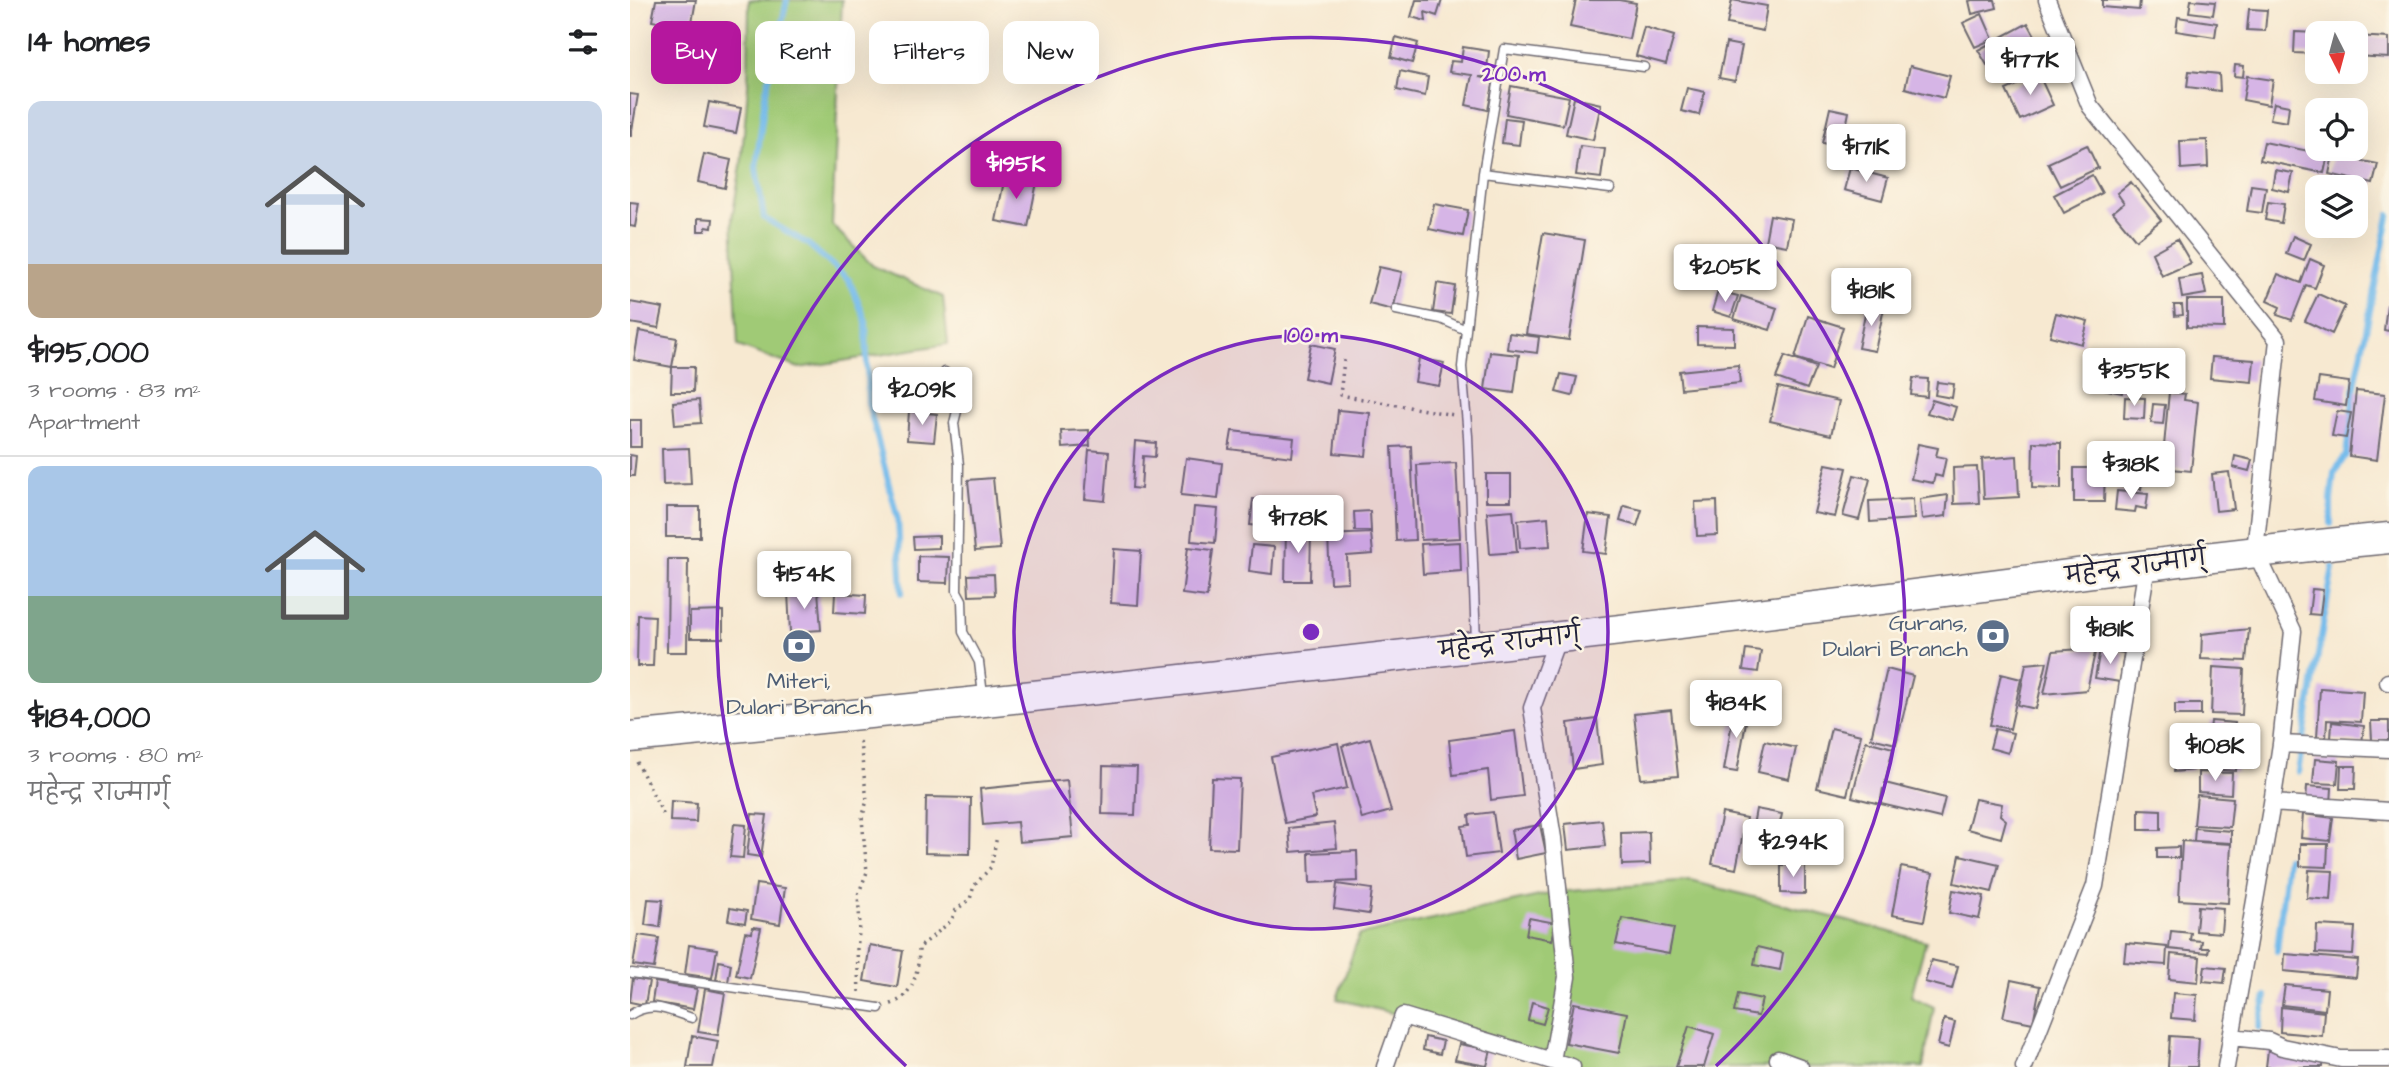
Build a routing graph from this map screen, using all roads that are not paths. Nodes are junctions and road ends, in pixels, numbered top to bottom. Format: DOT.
graph roads {
  1 [pos="2047,0"];
  2 [pos="1644,67"];
  3 [pos="1483,173"];
  4 [pos="1610,189"];
  5 [pos="1396,310"];
  6 [pos="1466,330"];
  7 [pos="945,372"];
  8 [pos="2389,538"];
  9 [pos="2255,550"];
  10 [pos="2147,566"];
  11 [pos="1558,637"];
  12 [pos="1476,647"];
  13 [pos="983,702"];
  14 [pos="2281,744"];
  15 [pos="633,749"];
  16 [pos="2389,749"];
  17 [pos="2272,803"];
  18 [pos="2389,811"];
  19 [pos="632,973"];
  20 [pos="879,1007"];
  21 [pos="630,1015"];
  22 [pos="692,1018"];
  23 [pos="2231,1037"];
  24 [pos="1778,1059"];
  25 [pos="2389,1059"];
  26 [pos="1552,1061"];
  27 [pos="1385,1067"];
  28 [pos="1572,1067"];
  29 [pos="1800,1067"];
  30 [pos="2024,1067"];
  31 [pos="2226,1067"];
  1 -- 9 [label="street"];
  2 -- 3 [label="lane"];
  3 -- 4 [label="lane"];
  3 -- 6 [label="lane"];
  5 -- 6 [label="lane"];
  6 -- 12 [label="lane"];
  7 -- 13 [label="lane"];
  8 -- 9 [label="highway, महेन्द्र राज्मार्ग्"];
  9 -- 10 [label="highway, महेन्द्र राज्मार्ग्"];
  9 -- 14 [label="street"];
  10 -- 11 [label="highway, महेन्द्र राज्मार्ग्"];
  10 -- 30 [label="street"];
  11 -- 12 [label="highway, महेन्द्र राज्मार्ग्"];
  11 -- 26 [label="street"];
  12 -- 13 [label="highway, महेन्द्र राज्मार्ग्"];
  13 -- 15 [label="highway, महेन्द्र राज्मार्ग्"];
  14 -- 16 [label="street"];
  14 -- 17 [label="street"];
  17 -- 18 [label="street"];
  17 -- 23 [label="street"];
  19 -- 20 [label="lane"];
  21 -- 22 [label="lane"];
  23 -- 25 [label="street"];
  23 -- 31 [label="street"];
  24 -- 29 [label="street"];
  26 -- 27 [label="street"];
  26 -- 28 [label="street"];
}
